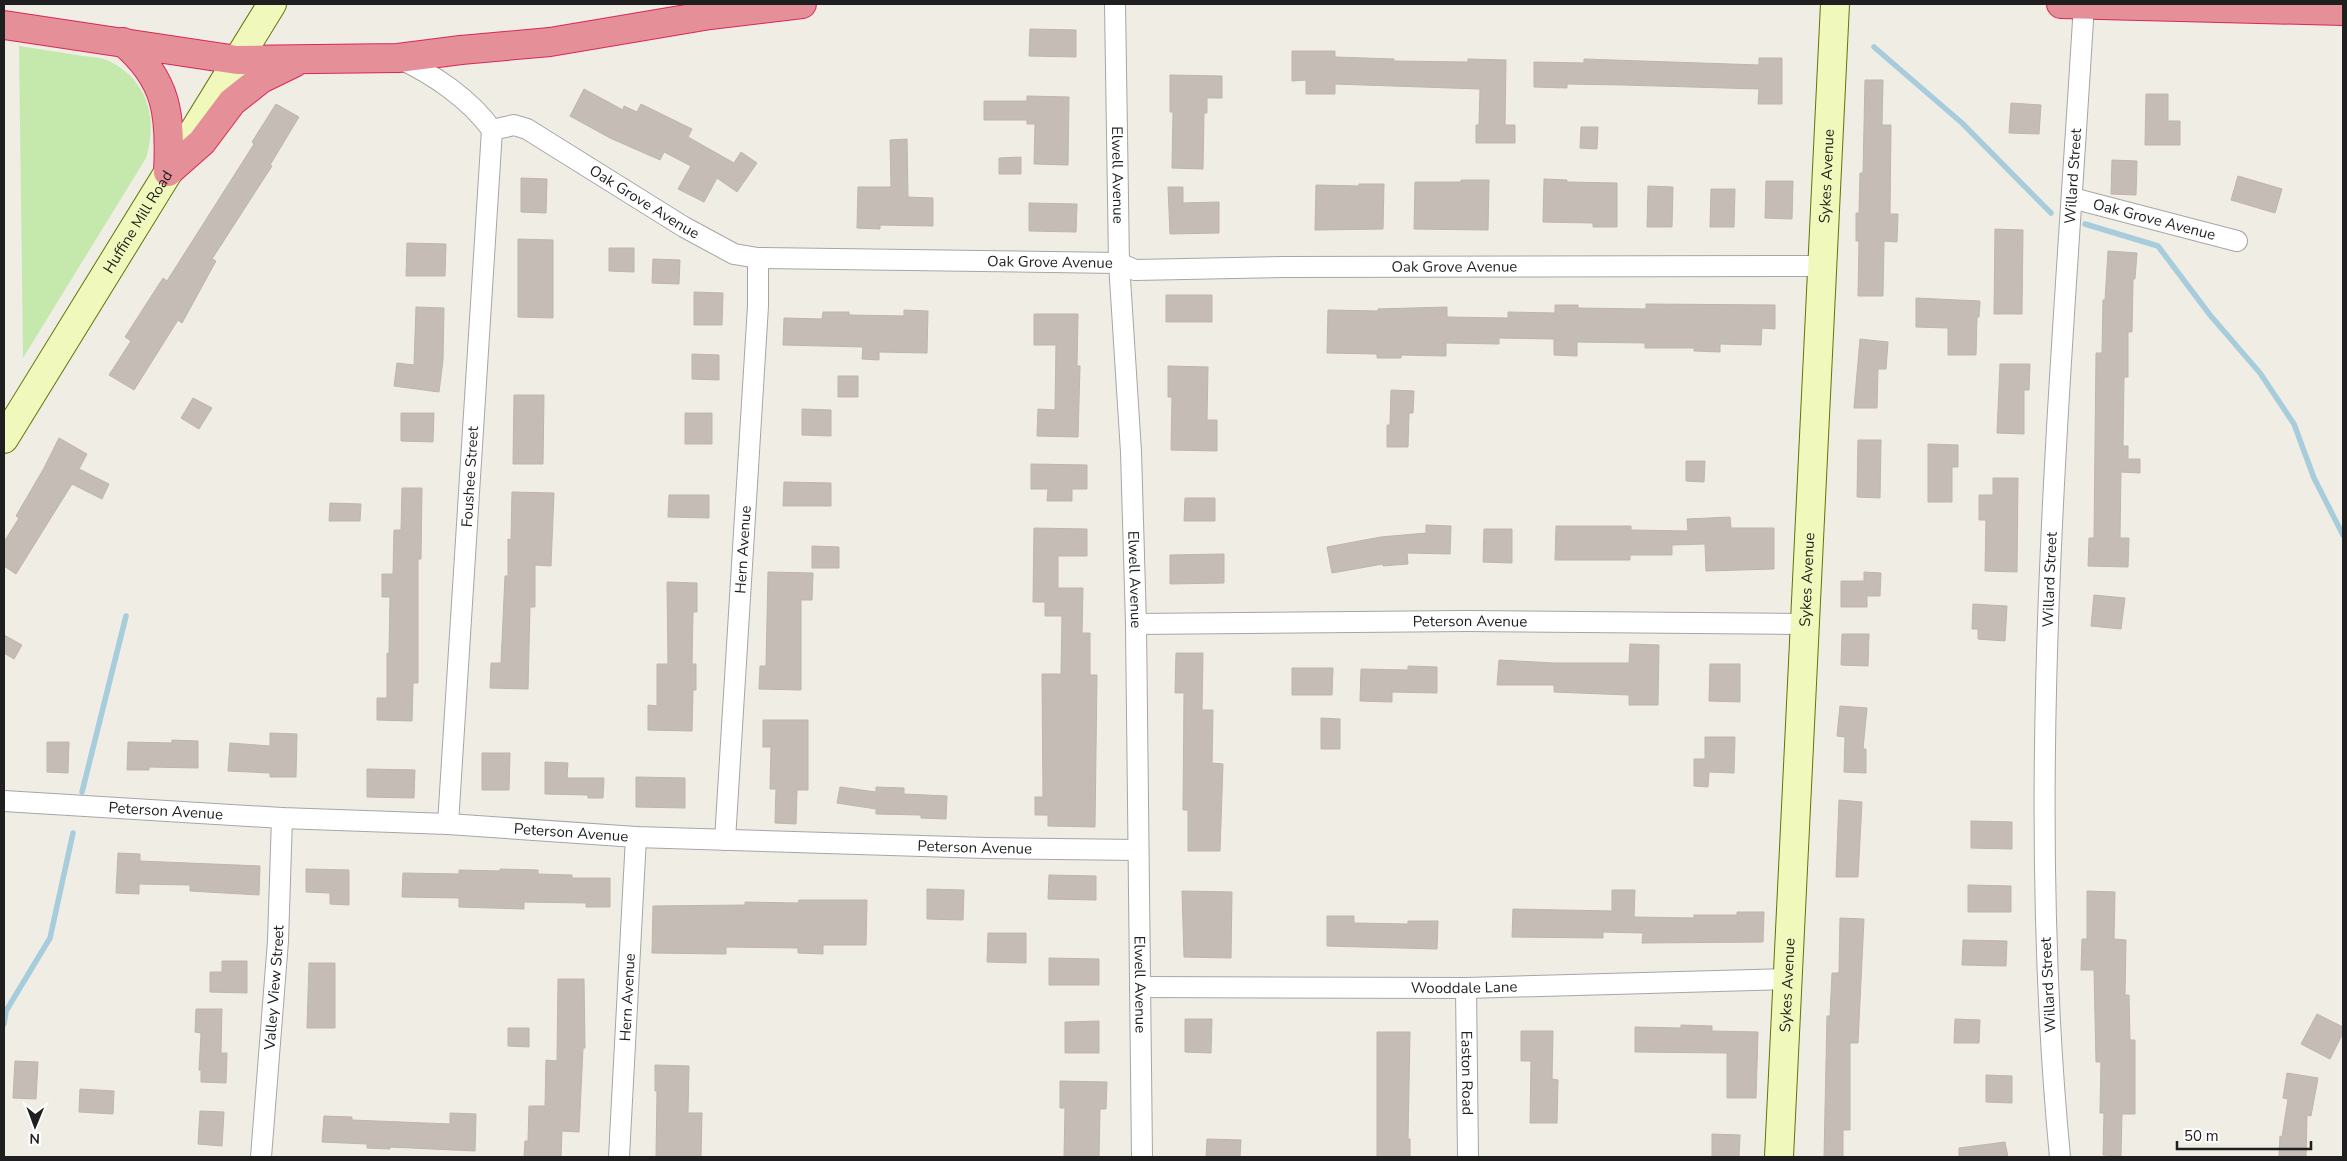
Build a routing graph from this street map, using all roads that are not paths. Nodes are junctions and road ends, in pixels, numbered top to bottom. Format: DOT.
graph roads {
  1 [pos="802,4"];
  2 [pos="1116,4"];
  3 [pos="1835,4"];
  4 [pos="2061,4"];
  5 [pos="2084,4"];
  6 [pos="2343,12"];
  7 [pos="266,13"];
  8 [pos="4,24"];
  9 [pos="123,42"];
  10 [pos="398,58"];
  11 [pos="237,60"];
  12 [pos="300,60"];
  13 [pos="492,130"];
  14 [pos="168,172"];
  15 [pos="2072,198"];
  16 [pos="2237,241"];
  17 [pos="758,258"];
  18 [pos="1120,263"];
  19 [pos="1823,266"];
  20 [pos="4,439"];
  21 [pos="1136,624"];
  22 [pos="1803,624"];
  23 [pos="4,801"];
  24 [pos="282,818"];
  25 [pos="448,824"];
  26 [pos="636,837"];
  27 [pos="725,840"];
  28 [pos="1138,850"];
  29 [pos="1787,979"];
  30 [pos="1140,987"];
  31 [pos="1466,988"];
  32 [pos="261,1157"];
  33 [pos="618,1157"];
  34 [pos="1142,1157"];
  35 [pos="1468,1157"];
  36 [pos="1779,1157"];
  37 [pos="2060,1157"];
  1 -- 10 [label="highway"];
  2 -- 18 [label="street, Elwell Avenue"];
  3 -- 19 [label="street, Sykes Avenue"];
  4 -- 5 [label="highway"];
  5 -- 6 [label="highway"];
  5 -- 15 [label="street, Willard Street"];
  7 -- 11 [label="street, Huffine Mill Road"];
  8 -- 9 [label="highway"];
  9 -- 11 [label="highway"];
  9 -- 14 [label="highway"];
  10 -- 12 [label="highway"];
  10 -- 13 [label="street"];
  11 -- 12 [label="highway"];
  11 -- 14 [label="street, Huffine Mill Road"];
  12 -- 14 [label="highway"];
  13 -- 17 [label="street, Oak Grove Avenue"];
  13 -- 25 [label="street, Foushee Street"];
  14 -- 20 [label="street, Huffine Mill Road"];
  15 -- 16 [label="street, Oak Grove Avenue"];
  15 -- 37 [label="street, Willard Street"];
  17 -- 18 [label="street, Oak Grove Avenue"];
  17 -- 27 [label="street, Hern Avenue"];
  18 -- 19 [label="street, Oak Grove Avenue"];
  18 -- 21 [label="street, Elwell Avenue"];
  19 -- 22 [label="street, Sykes Avenue"];
  21 -- 22 [label="street, Peterson Avenue"];
  21 -- 28 [label="street, Elwell Avenue"];
  22 -- 29 [label="street, Sykes Avenue"];
  23 -- 24 [label="street, Peterson Avenue"];
  24 -- 25 [label="street, Peterson Avenue"];
  24 -- 32 [label="street, Valley View Street"];
  25 -- 26 [label="street, Peterson Avenue"];
  26 -- 27 [label="street, Peterson Avenue"];
  26 -- 33 [label="street, Hern Avenue"];
  27 -- 28 [label="street, Peterson Avenue"];
  28 -- 30 [label="street, Elwell Avenue"];
  29 -- 31 [label="street, Wooddale Lane"];
  29 -- 36 [label="street, Sykes Avenue"];
  30 -- 31 [label="street, Wooddale Lane"];
  30 -- 34 [label="street, Elwell Avenue"];
  31 -- 35 [label="street, Easton Road"];
}
